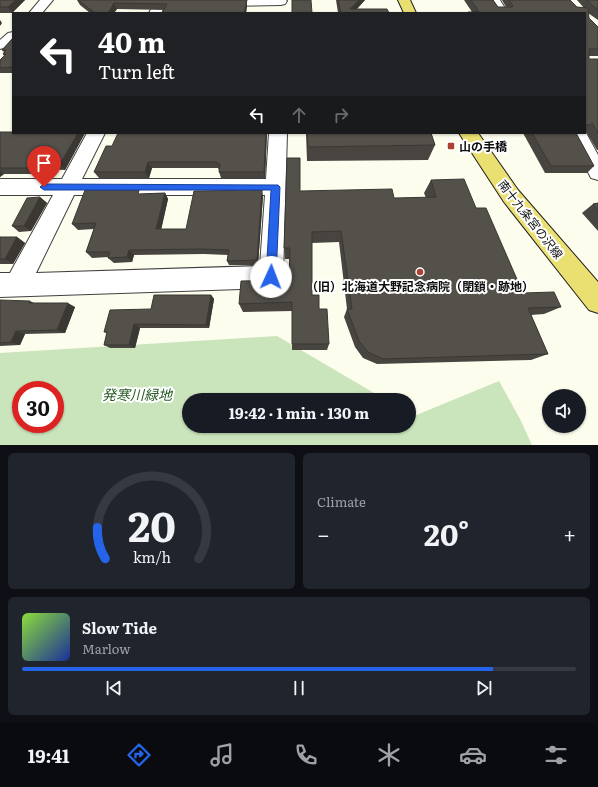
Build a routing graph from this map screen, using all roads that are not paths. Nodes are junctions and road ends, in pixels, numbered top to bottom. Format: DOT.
graph roads {
  1 [pos="47,0"];
  2 [pos="162,0"];
  3 [pos="404,0"];
  4 [pos="494,0"];
  5 [pos="176,1"];
  6 [pos="206,1"];
  7 [pos="281,5"];
  8 [pos="219,7"];
  9 [pos="36,12"];
  10 [pos="156,12"];
  11 [pos="410,12"];
  12 [pos="501,12"];
  13 [pos="12,37"];
  14 [pos="0,45"];
  15 [pos="96,134"];
  16 [pos="278,134"];
  17 [pos="469,134"];
  18 [pos="578,134"];
  19 [pos="598,173"];
  20 [pos="0,187"];
  21 [pos="69,187"];
  22 [pos="275,187"];
  23 [pos="9,285"];
  24 [pos="598,301"];
  1 -- 9 [label="street"];
  2 -- 5 [label="street"];
  2 -- 10 [label="street"];
  3 -- 11 [label="main road"];
  4 -- 12 [label="street"];
  6 -- 8 [label="street"];
  7 -- 8 [label="street"];
  13 -- 14 [label="street"];
  15 -- 21 [label="street"];
  16 -- 22 [label="street"];
  17 -- 24 [label="main road, 南十九条宮の沢線"];
  18 -- 19 [label="street"];
  20 -- 21 [label="street"];
  21 -- 22 [label="street"];
  21 -- 23 [label="street"];
  22 -- 23 [label="street"];
}
